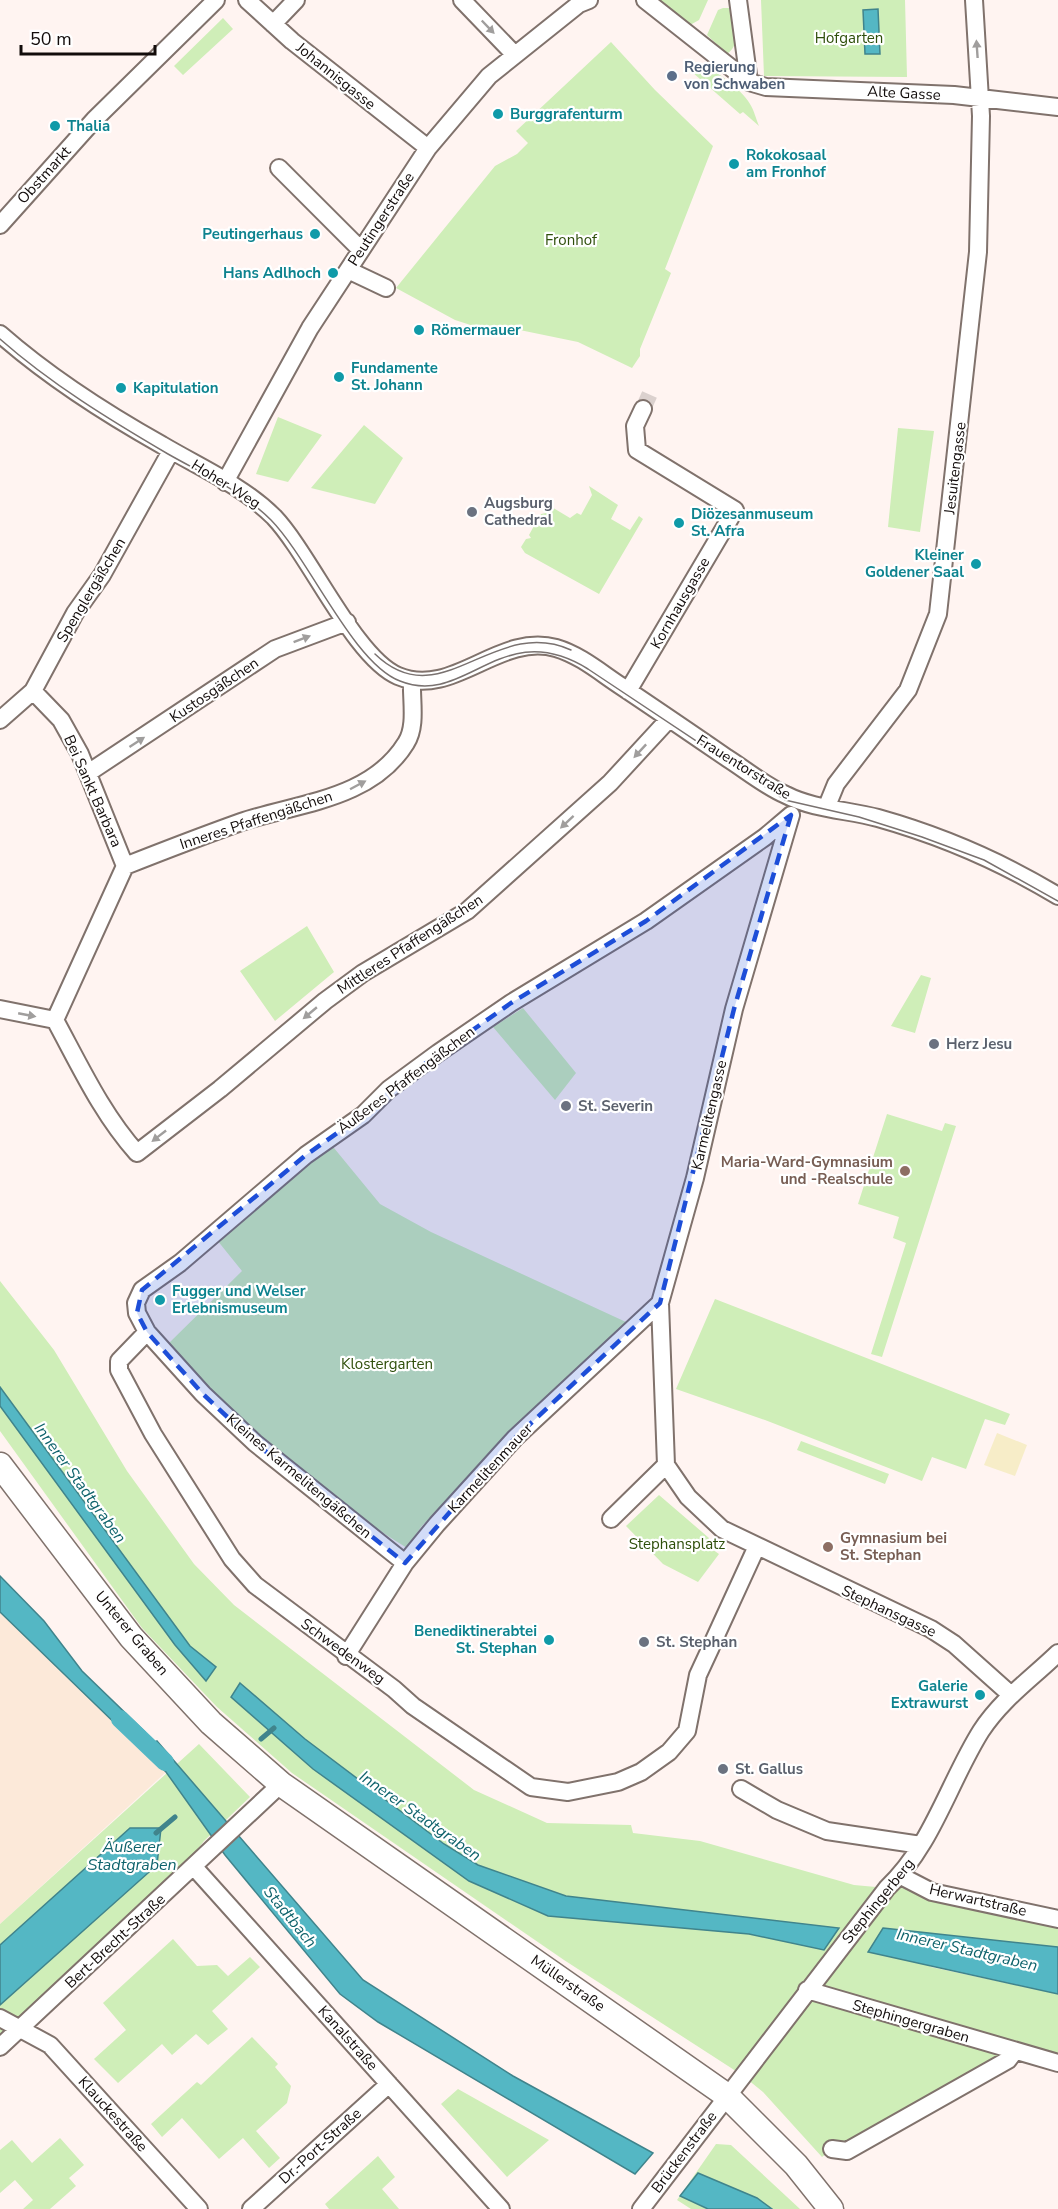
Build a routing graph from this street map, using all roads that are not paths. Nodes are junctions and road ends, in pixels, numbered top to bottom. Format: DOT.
graph roads {
  1 [pos="216,0"];
  2 [pos="296,0"];
  3 [pos="462,0"];
  4 [pos="589,0"];
  5 [pos="645,0"];
  6 [pos="738,0"];
  7 [pos="974,0"];
  8 [pos="257,3"];
  9 [pos="273,24"];
  10 [pos="514,54"];
  11 [pos="749,82"];
  12 [pos="980,98"];
  13 [pos="1058,107"];
  14 [pos="428,148"];
  15 [pos="279,168"];
  16 [pos="0,225"];
  17 [pos="361,250"];
  18 [pos="348,270"];
  19 [pos="386,288"];
  20 [pos="2,340"];
  21 [pos="643,409"];
  22 [pos="171,451"];
  23 [pos="225,482"];
  24 [pos="348,622"];
  25 [pos="443,678"];
  26 [pos="412,680"];
  27 [pos="628,691"];
  28 [pos="33,692"];
  29 [pos="669,718"];
  30 [pos="0,720"];
  31 [pos="88,773"];
  32 [pos="827,806"];
  33 [pos="794,807"];
  34 [pos="125,866"];
  35 [pos="1058,896"];
  36 [pos="0,1009"];
  37 [pos="55,1020"];
  38 [pos="660,1304"];
  39 [pos="147,1332"];
  40 [pos="0,1465"];
  41 [pos="666,1465"];
  42 [pos="611,1519"];
  43 [pos="757,1546"];
  44 [pos="405,1563"];
  45 [pos="1058,1653"];
  46 [pos="346,1656"];
  47 [pos="1010,1694"];
  48 [pos="281,1785"];
  49 [pos="741,1789"];
  50 [pos="921,1845"];
  51 [pos="194,1867"];
  52 [pos="901,1876"];
  53 [pos="1058,1919"];
  54 [pos="807,1990"];
  55 [pos="2,2018"];
  56 [pos="20,2029"];
  57 [pos="0,2047"];
  58 [pos="1015,2051"];
  59 [pos="1058,2063"];
  60 [pos="389,2084"];
  61 [pos="726,2095"];
  62 [pos="832,2149"];
  63 [pos="646,2208"];
  64 [pos="198,2209"];
  65 [pos="251,2209"];
  66 [pos="501,2209"];
  67 [pos="831,2209"];
  1 -- 16 [label="street, Obstmarkt"];
  2 -- 9 [label="street"];
  3 -- 10 [label="street, one-way"];
  4 -- 10 [label="street, Peutingerstraße"];
  5 -- 11 [label="street"];
  6 -- 11 [label="street"];
  12 -- 7 [label="street, Jesuitengasse, one-way"];
  8 -- 9 [label="street, Johannisgasse"];
  9 -- 14 [label="street, Johannisgasse"];
  10 -- 14 [label="street, Peutingerstraße"];
  11 -- 12 [label="street, Alte Gasse"];
  12 -- 13 [label="street, Alte Gasse"];
  12 -- 32 [label="street, Jesuitengasse"];
  14 -- 17 [label="street, Peutingerstraße"];
  15 -- 17 [label="street"];
  17 -- 18 [label="street, Peutingerstraße"];
  18 -- 19 [label="street"];
  18 -- 23 [label="street, Peutingerstraße"];
  20 -- 22 [label="street, Hoher Weg"];
  21 -- 27 [label="street, Kornhausgasse"];
  22 -- 23 [label="street, Hoher Weg"];
  22 -- 28 [label="street, Spenglergäßchen"];
  23 -- 24 [label="street, Hoher Weg"];
  24 -- 26 [label="street, Hoher Weg"];
  31 -- 24 [label="street, Kustosgäßchen, one-way"];
  25 -- 26 [label="street, Hoher Weg"];
  25 -- 27 [label="street, Frauentorstraße"];
  34 -- 26 [label="street, Inneres Pfaffengäßchen, one-way"];
  27 -- 29 [label="street, Frauentorstraße"];
  28 -- 30 [label="street, Spenglergäßchen"];
  28 -- 31 [label="street, Bei Sankt Barbara"];
  29 -- 33 [label="street, Frauentorstraße"];
  29 -- 37 [label="street, Mittleres Pfaffengäßchen, one-way"];
  31 -- 34 [label="street, Bei Sankt Barbara"];
  32 -- 33 [label="street, Frauentorstraße"];
  32 -- 35 [label="street, Frauentorstraße"];
  33 -- 38 [label="street, Karmelitengasse"];
  33 -- 39 [label="street, Äußeres Pfaffengäßchen"];
  34 -- 37 [label="street"];
  36 -- 37 [label="street, one-way"];
  38 -- 41 [label="street, Karmelitengasse"];
  38 -- 44 [label="street, Karmelitenmauer"];
  39 -- 44 [label="street, Kleines Karmelitengäßchen"];
  39 -- 46 [label="street, Schwedenweg"];
  40 -- 48 [label="street, Unterer Graben"];
  41 -- 42 [label="street"];
  41 -- 43 [label="street"];
  43 -- 46 [label="street, Schwedenweg"];
  43 -- 47 [label="street, Stephansgasse"];
  44 -- 46 [label="street, Karmelitenmauer"];
  45 -- 47 [label="street, Stephingerberg"];
  47 -- 50 [label="street, Stephingerberg"];
  48 -- 51 [label="street, Bert-Brecht-Straße"];
  48 -- 61 [label="street, Müllerstraße"];
  49 -- 50 [label="street"];
  50 -- 52 [label="street, Stephingerberg"];
  51 -- 56 [label="street, Bert-Brecht-Straße"];
  51 -- 60 [label="street, Kanalstraße"];
  52 -- 53 [label="street, Herwartstraße"];
  52 -- 54 [label="street, Stephingerberg"];
  54 -- 58 [label="street, Stephingergraben"];
  54 -- 61 [label="street, Stephingerberg"];
  55 -- 56 [label="street, Klauckestraße"];
  56 -- 57 [label="street, Bert-Brecht-Straße"];
  56 -- 64 [label="street, Klauckestraße"];
  58 -- 59 [label="street, Stephingergraben"];
  58 -- 62 [label="street"];
  60 -- 65 [label="street, Dr.-Port-Straße"];
  60 -- 66 [label="street, Kanalstraße"];
  61 -- 63 [label="street, Brückenstraße"];
  61 -- 67 [label="street, Müllerstraße"];
}
